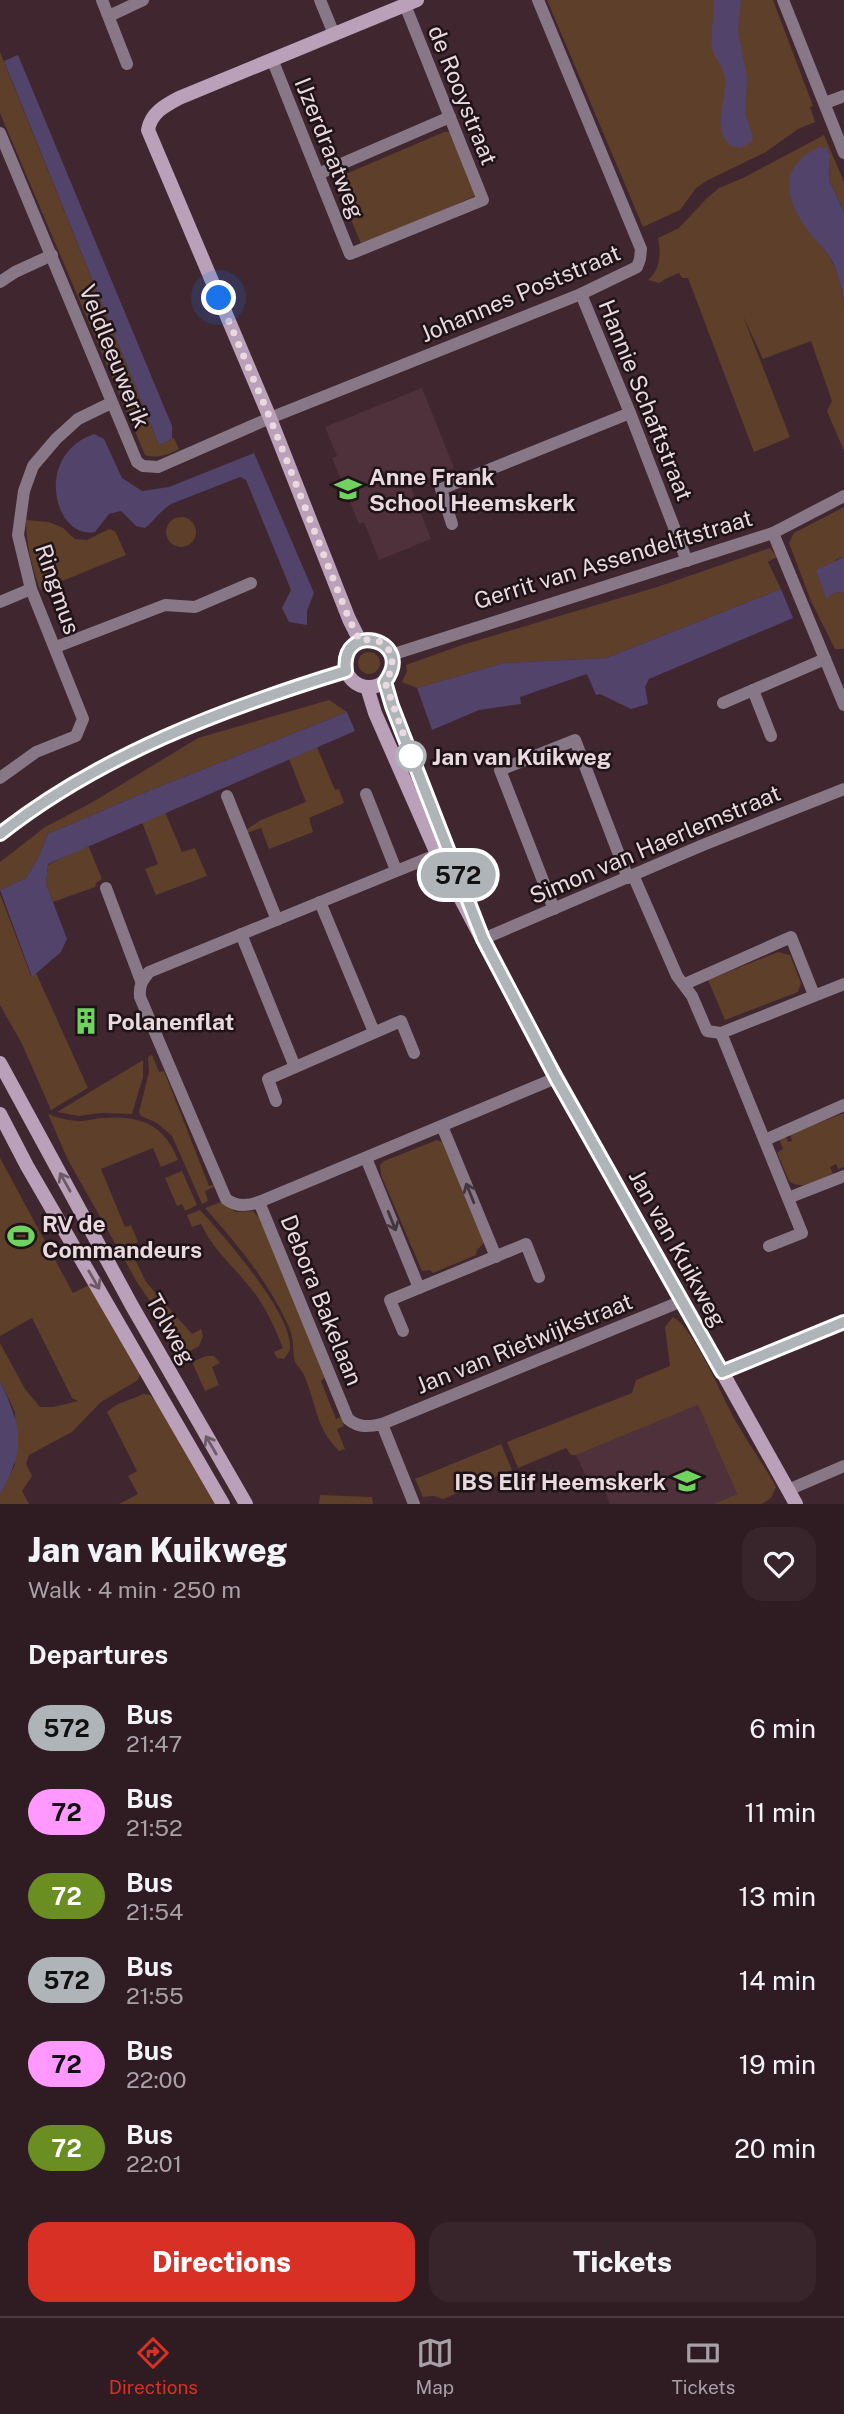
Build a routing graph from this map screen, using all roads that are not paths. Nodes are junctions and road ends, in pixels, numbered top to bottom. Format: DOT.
graph roads {
  1 [pos="102,0"];
  2 [pos="143,0"];
  3 [pos="320,0"];
  4 [pos="538,0"];
  5 [pos="783,0"];
  6 [pos="411,3"];
  7 [pos="109,16"];
  8 [pos="334,34"];
  9 [pos="272,59"];
  10 [pos="127,64"];
  11 [pos="844,96"];
  12 [pos="825,103"];
  13 [pos="450,117"];
  14 [pos="0,133"];
  15 [pos="3,147"];
  16 [pos="844,153"];
  17 [pos="318,174"];
  18 [pos="350,254"];
  19 [pos="52,255"];
  20 [pos="0,282"];
  21 [pos="580,295"];
  22 [pos="111,403"];
  23 [pos="630,413"];
  24 [pos="270,418"];
  25 [pos="844,496"];
  26 [pos="452,524"];
  27 [pos="773,533"];
  28 [pos="687,562"];
  29 [pos="251,583"];
  30 [pos="32,589"];
  31 [pos="0,602"];
  32 [pos="360,641"];
  33 [pos="56,647"];
  34 [pos="391,654"];
  35 [pos="825,659"];
  36 [pos="346,671"];
  37 [pos="385,682"];
  38 [pos="367,687"];
  39 [pos="753,690"];
  40 [pos="723,703"];
  41 [pos="844,705"];
  42 [pos="771,736"];
  43 [pos="0,778"];
  44 [pos="844,789"];
  45 [pos="366,794"];
  46 [pos="227,796"];
  47 [pos="0,834"];
  48 [pos="442,852"];
  49 [pos="396,870"];
  50 [pos="630,876"];
  51 [pos="106,888"];
  52 [pos="320,902"];
  53 [pos="554,909"];
  54 [pos="277,920"];
  55 [pos="241,934"];
  56 [pos="483,939"];
  57 [pos="141,981"];
  58 [pos="685,984"];
  59 [pos="844,984"];
  60 [pos="814,995"];
  61 [pos="374,1032"];
  62 [pos="721,1034"];
  63 [pos="414,1053"];
  64 [pos="0,1063"];
  65 [pos="295,1067"];
  66 [pos="556,1078"];
  67 [pos="276,1101"];
  68 [pos="844,1105"];
  69 [pos="0,1114"];
  70 [pos="442,1126"];
  71 [pos="765,1140"];
  72 [pos="366,1158"];
  73 [pos="844,1176"];
  74 [pos="788,1198"];
  75 [pos="259,1202"];
  76 [pos="769,1246"];
  77 [pos="496,1257"];
  78 [pos="539,1277"];
  79 [pos="419,1288"];
  80 [pos="682,1301"];
  81 [pos="844,1322"];
  82 [pos="404,1331"];
  83 [pos="722,1372"];
  84 [pos="382,1424"];
  85 [pos="844,1466"];
  86 [pos="792,1500"];
  87 [pos="223,1504"];
  88 [pos="246,1504"];
  89 [pos="414,1504"];
  1 -- 7 [label="street"];
  2 -- 7 [label="street"];
  3 -- 8 [label="street"];
  4 -- 21 [label="street, Johannes Poststraat"];
  5 -- 12 [label="street"];
  6 -- 8 [label="street"];
  6 -- 13 [label="street, de Rooystraat"];
  7 -- 10 [label="street"];
  8 -- 9 [label="street"];
  9 -- 17 [label="street, IJzerdraatweg"];
  9 -- 24 [label="street"];
  11 -- 12 [label="street"];
  12 -- 16 [label="street"];
  13 -- 17 [label="street"];
  13 -- 18 [label="street, de Rooystraat"];
  14 -- 15 [label="street, Veldleeuwerik"];
  15 -- 19 [label="street, Veldleeuwerik"];
  17 -- 18 [label="street, IJzerdraatweg"];
  19 -- 20 [label="street"];
  19 -- 22 [label="street, Veldleeuwerik"];
  21 -- 23 [label="street, Hannie Schaftstraat"];
  21 -- 24 [label="street, Johannes Poststraat"];
  22 -- 24 [label="street, Veldleeuwerik"];
  22 -- 30 [label="street, Ringmus"];
  23 -- 26 [label="street"];
  23 -- 28 [label="street, Hannie Schaftstraat"];
  24 -- 32 [label="street"];
  25 -- 27 [label="street, Gerrit van Assendelftstraat"];
  27 -- 28 [label="street, Gerrit van Assendelftstraat"];
  27 -- 35 [label="street"];
  28 -- 34 [label="street, Gerrit van Assendelftstraat"];
  29 -- 33 [label="street"];
  30 -- 31 [label="street"];
  30 -- 33 [label="street, Ringmus"];
  32 -- 34 [label="street"];
  32 -- 36 [label="street"];
  33 -- 43 [label="street, Ringmus"];
  34 -- 37 [label="street"];
  35 -- 39 [label="street"];
  35 -- 41 [label="street"];
  36 -- 38 [label="street"];
  36 -- 47 [label="street"];
  37 -- 38 [label="street"];
  37 -- 48 [label="street, Jan van Kuikweg"];
  38 -- 48 [label="street, Jan van Kuikweg"];
  39 -- 40 [label="street"];
  39 -- 42 [label="street"];
  44 -- 50 [label="street, Simon van Haerlemstraat"];
  45 -- 49 [label="street"];
  46 -- 54 [label="street"];
  48 -- 49 [label="street"];
  48 -- 56 [label="street, Jan van Kuikweg"];
  49 -- 52 [label="street"];
  50 -- 53 [label="street, Simon van Haerlemstraat"];
  50 -- 53 [label="street"];
  50 -- 58 [label="street"];
  51 -- 57 [label="street"];
  52 -- 54 [label="street"];
  52 -- 61 [label="street"];
  53 -- 56 [label="street, Simon van Haerlemstraat"];
  54 -- 55 [label="street"];
  55 -- 57 [label="street"];
  55 -- 65 [label="street"];
  56 -- 66 [label="street, Jan van Kuikweg"];
  57 -- 75 [label="street, Debora Bakelaan"];
  58 -- 60 [label="street"];
  58 -- 62 [label="street"];
  59 -- 60 [label="street"];
  60 -- 62 [label="street"];
  61 -- 63 [label="street"];
  61 -- 65 [label="street"];
  62 -- 71 [label="street"];
  88 -- 64 [label="street, Tolweg, one-way"];
  65 -- 67 [label="street"];
  66 -- 70 [label="street"];
  66 -- 80 [label="street, Jan van Kuikweg"];
  68 -- 71 [label="street"];
  69 -- 87 [label="street, Tolweg, one-way"];
  70 -- 72 [label="street"];
  77 -- 70 [label="street, one-way"];
  71 -- 74 [label="street"];
  72 -- 75 [label="street"];
  72 -- 79 [label="street, one-way"];
  73 -- 74 [label="street"];
  74 -- 76 [label="street"];
  75 -- 84 [label="street, Debora Bakelaan"];
  77 -- 78 [label="street"];
  77 -- 79 [label="street"];
  79 -- 82 [label="street"];
  80 -- 83 [label="street, Jan van Kuikweg"];
  80 -- 84 [label="street, Jan van Rietwijkstraat"];
  81 -- 83 [label="street"];
  83 -- 86 [label="street, Jan van Kuikweg"];
  84 -- 89 [label="street"];
  85 -- 86 [label="street"];
}
